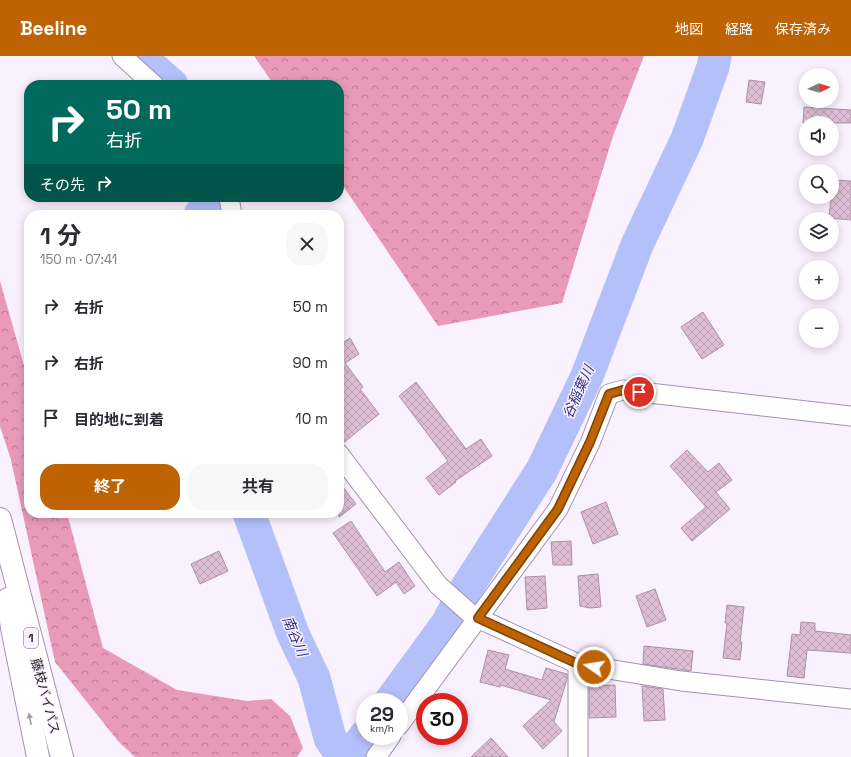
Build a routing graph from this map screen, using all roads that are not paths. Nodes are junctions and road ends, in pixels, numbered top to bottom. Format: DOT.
graph roads {
  1 [pos="122,56"];
  2 [pos="148,80"];
  3 [pos="851,416"];
  4 [pos="344,461"];
  5 [pos="0,519"];
  6 [pos="0,535"];
  7 [pos="476,617"];
  8 [pos="578,664"];
  9 [pos="851,699"];
  10 [pos="408,713"];
  11 [pos="385,745"];
  12 [pos="38,757"];
  13 [pos="62,757"];
  14 [pos="376,757"];
  15 [pos="578,757"];
  1 -- 2 [label="street"];
  3 -- 7 [label="street"];
  4 -- 7 [label="street"];
  5 -- 13 [label="highway, 藤枝バイパス / 1"];
  12 -- 6 [label="highway, 1, one-way"];
  7 -- 8 [label="street"];
  7 -- 10 [label="street"];
  8 -- 9 [label="street"];
  8 -- 15 [label="street"];
  11 -- 14 [label="street"];
}
